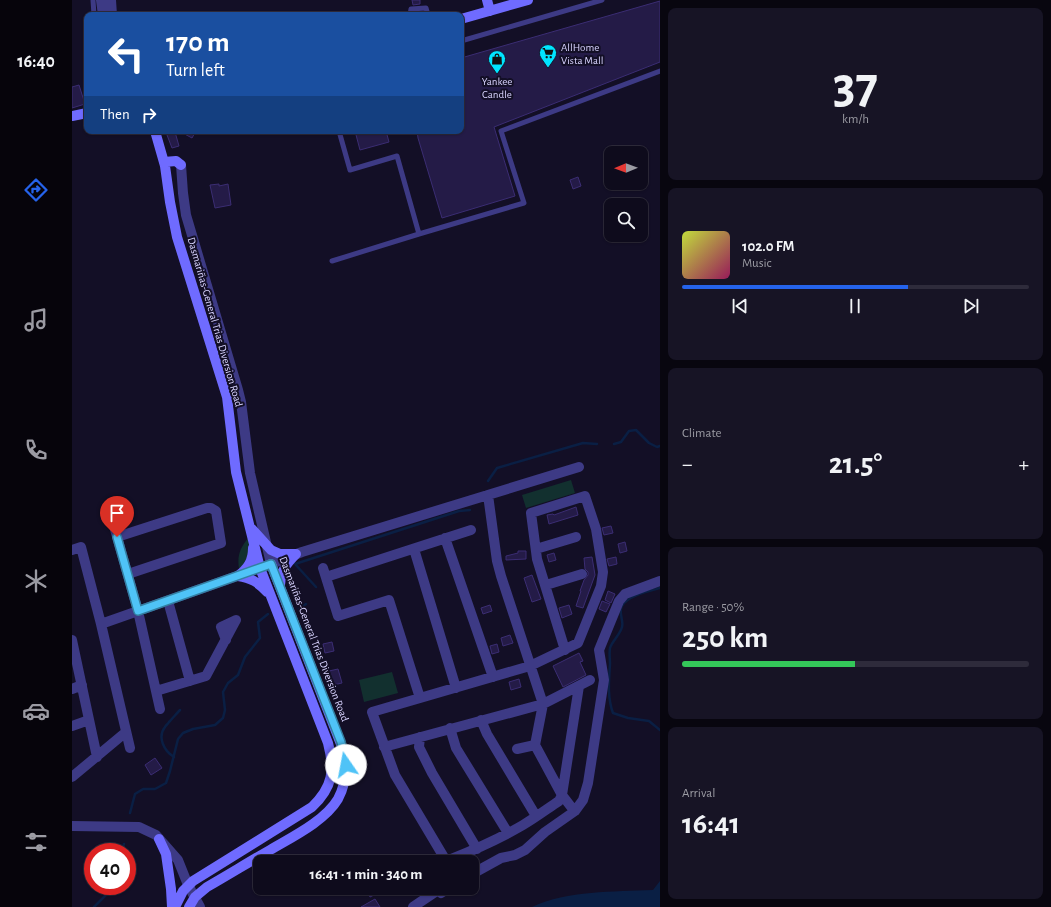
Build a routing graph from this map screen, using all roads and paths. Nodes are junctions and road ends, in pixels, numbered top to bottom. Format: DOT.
graph roads {
  1 [pos="93,0"];
  2 [pos="101,0"];
  3 [pos="110,0"];
  4 [pos="487,0"];
  5 [pos="528,0"];
  6 [pos="602,0"];
  7 [pos="490,11"];
  8 [pos="94,12"];
  9 [pos="103,12"];
  10 [pos="112,12"];
  11 [pos="410,12"];
  12 [pos="427,12"];
  13 [pos="464,18"];
  14 [pos="464,40"];
  15 [pos="660,71"];
  16 [pos="84,113"];
  17 [pos="72,116"];
  18 [pos="156,134"];
  19 [pos="340,134"];
  20 [pos="164,162"];
  21 [pos="419,234"];
  22 [pos="332,261"];
  23 [pos="579,467"];
  24 [pos="488,495"];
  25 [pos="248,518"];
  26 [pos="112,519"];
  27 [pos="471,530"];
  28 [pos="117,537"];
  29 [pos="576,537"];
  30 [pos="253,538"];
  31 [pos="445,538"];
  32 [pos="267,546"];
  33 [pos="414,549"];
  34 [pos="536,549"];
  35 [pos="72,550"];
  36 [pos="296,554"];
  37 [pos="271,564"];
  38 [pos="260,568"];
  39 [pos="128,574"];
  40 [pos="582,574"];
  41 [pos="238,576"];
  42 [pos="660,581"];
  43 [pos="546,585"];
  44 [pos="280,587"];
  45 [pos="271,596"];
  46 [pos="168,601"];
  47 [pos="138,611"];
  48 [pos="101,624"];
  49 [pos="72,640"];
  50 [pos="226,640"];
  51 [pos="565,650"];
  52 [pos="74,655"];
  53 [pos="530,666"];
  54 [pos="493,678"];
  55 [pos="590,680"];
  56 [pos="190,681"];
  57 [pos="82,685"];
  58 [pos="579,686"];
  59 [pos="456,688"];
  60 [pos="72,689"];
  61 [pos="156,691"];
  62 [pos="420,698"];
  63 [pos="543,704"];
  64 [pos="160,709"];
  65 [pos="89,720"];
  66 [pos="481,720"];
  67 [pos="72,726"];
  68 [pos="450,728"];
  69 [pos="126,732"];
  70 [pos="420,737"];
  71 [pos="535,745"];
  72 [pos="384,747"];
  73 [pos="130,748"];
  74 [pos="517,749"];
  75 [pos="97,756"];
  76 [pos="72,777"];
  77 [pos="562,795"];
  78 [pos="572,808"];
  79 [pos="536,816"];
  80 [pos="72,826"];
  81 [pos="508,833"];
  82 [pos="160,839"];
  83 [pos="477,849"];
  84 [pos="479,870"];
  85 [pos="188,885"];
  86 [pos="431,895"];
  87 [pos="195,897"];
  88 [pos="172,907"];
  89 [pos="175,907"];
  90 [pos="189,907"];
  91 [pos="200,907"];
  92 [pos="414,907"];
  1 -- 8 [label="lane"];
  2 -- 9 [label="street"];
  3 -- 10 [label="street"];
  4 -- 7 [label="street"];
  5 -- 7 [label="street"];
  6 -- 14 [label="lane"];
  7 -- 13 [label="street"];
  11 -- 12 [label="lane"];
  15 -- 21 [label="lane"];
  16 -- 17 [label="street"];
  18 -- 20 [label="street, Dasmariñas-General Trias Diversion Road"];
  19 -- 21 [label="lane"];
  20 -- 25 [label="street, Dasmariñas-General Trias Diversion Road"];
  20 -- 32 [label="street, Dasmariñas-General Trias Diversion Road"];
  21 -- 22 [label="lane"];
  23 -- 24 [label="street"];
  24 -- 36 [label="street"];
  24 -- 53 [label="street"];
  25 -- 30 [label="street, Dasmariñas-General Trias Diversion Road"];
  25 -- 32 [label="street"];
  26 -- 28 [label="street"];
  27 -- 31 [label="street"];
  28 -- 39 [label="street"];
  28 -- 39 [label="street"];
  29 -- 34 [label="street"];
  30 -- 38 [label="street, Dasmariñas-General Trias Diversion Road"];
  30 -- 41 [label="street"];
  31 -- 33 [label="street"];
  31 -- 54 [label="street"];
  32 -- 36 [label="street"];
  32 -- 37 [label="street, Dasmariñas-General Trias Diversion Road"];
  33 -- 59 [label="street"];
  33 -- 62 [label="street"];
  34 -- 43 [label="street"];
  34 -- 51 [label="street"];
  35 -- 48 [label="street"];
  36 -- 37 [label="street"];
  36 -- 44 [label="street"];
  37 -- 38 [label="street"];
  37 -- 44 [label="street, Dasmariñas-General Trias Diversion Road"];
  38 -- 41 [label="street"];
  38 -- 45 [label="street, Dasmariñas-General Trias Diversion Road"];
  39 -- 47 [label="street"];
  40 -- 43 [label="street"];
  41 -- 45 [label="street"];
  41 -- 46 [label="street"];
  42 -- 84 [label="street"];
  43 -- 51 [label="street"];
  44 -- 87 [label="street, Dasmariñas-General Trias Diversion Road"];
  45 -- 85 [label="street, Dasmariñas-General Trias Diversion Road"];
  46 -- 47 [label="street"];
  46 -- 56 [label="street"];
  47 -- 48 [label="street"];
  47 -- 61 [label="street"];
  48 -- 69 [label="street"];
  49 -- 52 [label="street"];
  50 -- 56 [label="street"];
  51 -- 53 [label="street"];
  52 -- 57 [label="street"];
  53 -- 54 [label="street"];
  53 -- 63 [label="street"];
  54 -- 59 [label="street"];
  55 -- 58 [label="street"];
  56 -- 61 [label="street"];
  57 -- 60 [label="street"];
  57 -- 65 [label="street"];
  58 -- 63 [label="street"];
  58 -- 77 [label="street"];
  59 -- 62 [label="street"];
  61 -- 64 [label="street"];
  62 -- 72 [label="street"];
  63 -- 66 [label="street"];
  63 -- 71 [label="street"];
  65 -- 67 [label="street"];
  65 -- 75 [label="street"];
  66 -- 68 [label="street"];
  66 -- 79 [label="street"];
  68 -- 70 [label="street"];
  68 -- 81 [label="street"];
  69 -- 73 [label="street"];
  69 -- 75 [label="street"];
  70 -- 72 [label="street"];
  70 -- 83 [label="street"];
  71 -- 74 [label="street"];
  71 -- 77 [label="street"];
  72 -- 83 [label="street"];
  75 -- 76 [label="street"];
  77 -- 78 [label="street"];
  77 -- 79 [label="street"];
  79 -- 81 [label="street"];
  80 -- 82 [label="street"];
  81 -- 83 [label="street"];
  82 -- 85 [label="street"];
  82 -- 88 [label="street"];
  85 -- 87 [label="street"];
  85 -- 89 [label="street, Dasmariñas-General Trias Diversion Road"];
  86 -- 92 [label="street"];
  87 -- 90 [label="street, Dasmariñas-General Trias Diversion Road"];
  87 -- 91 [label="street"];
}
